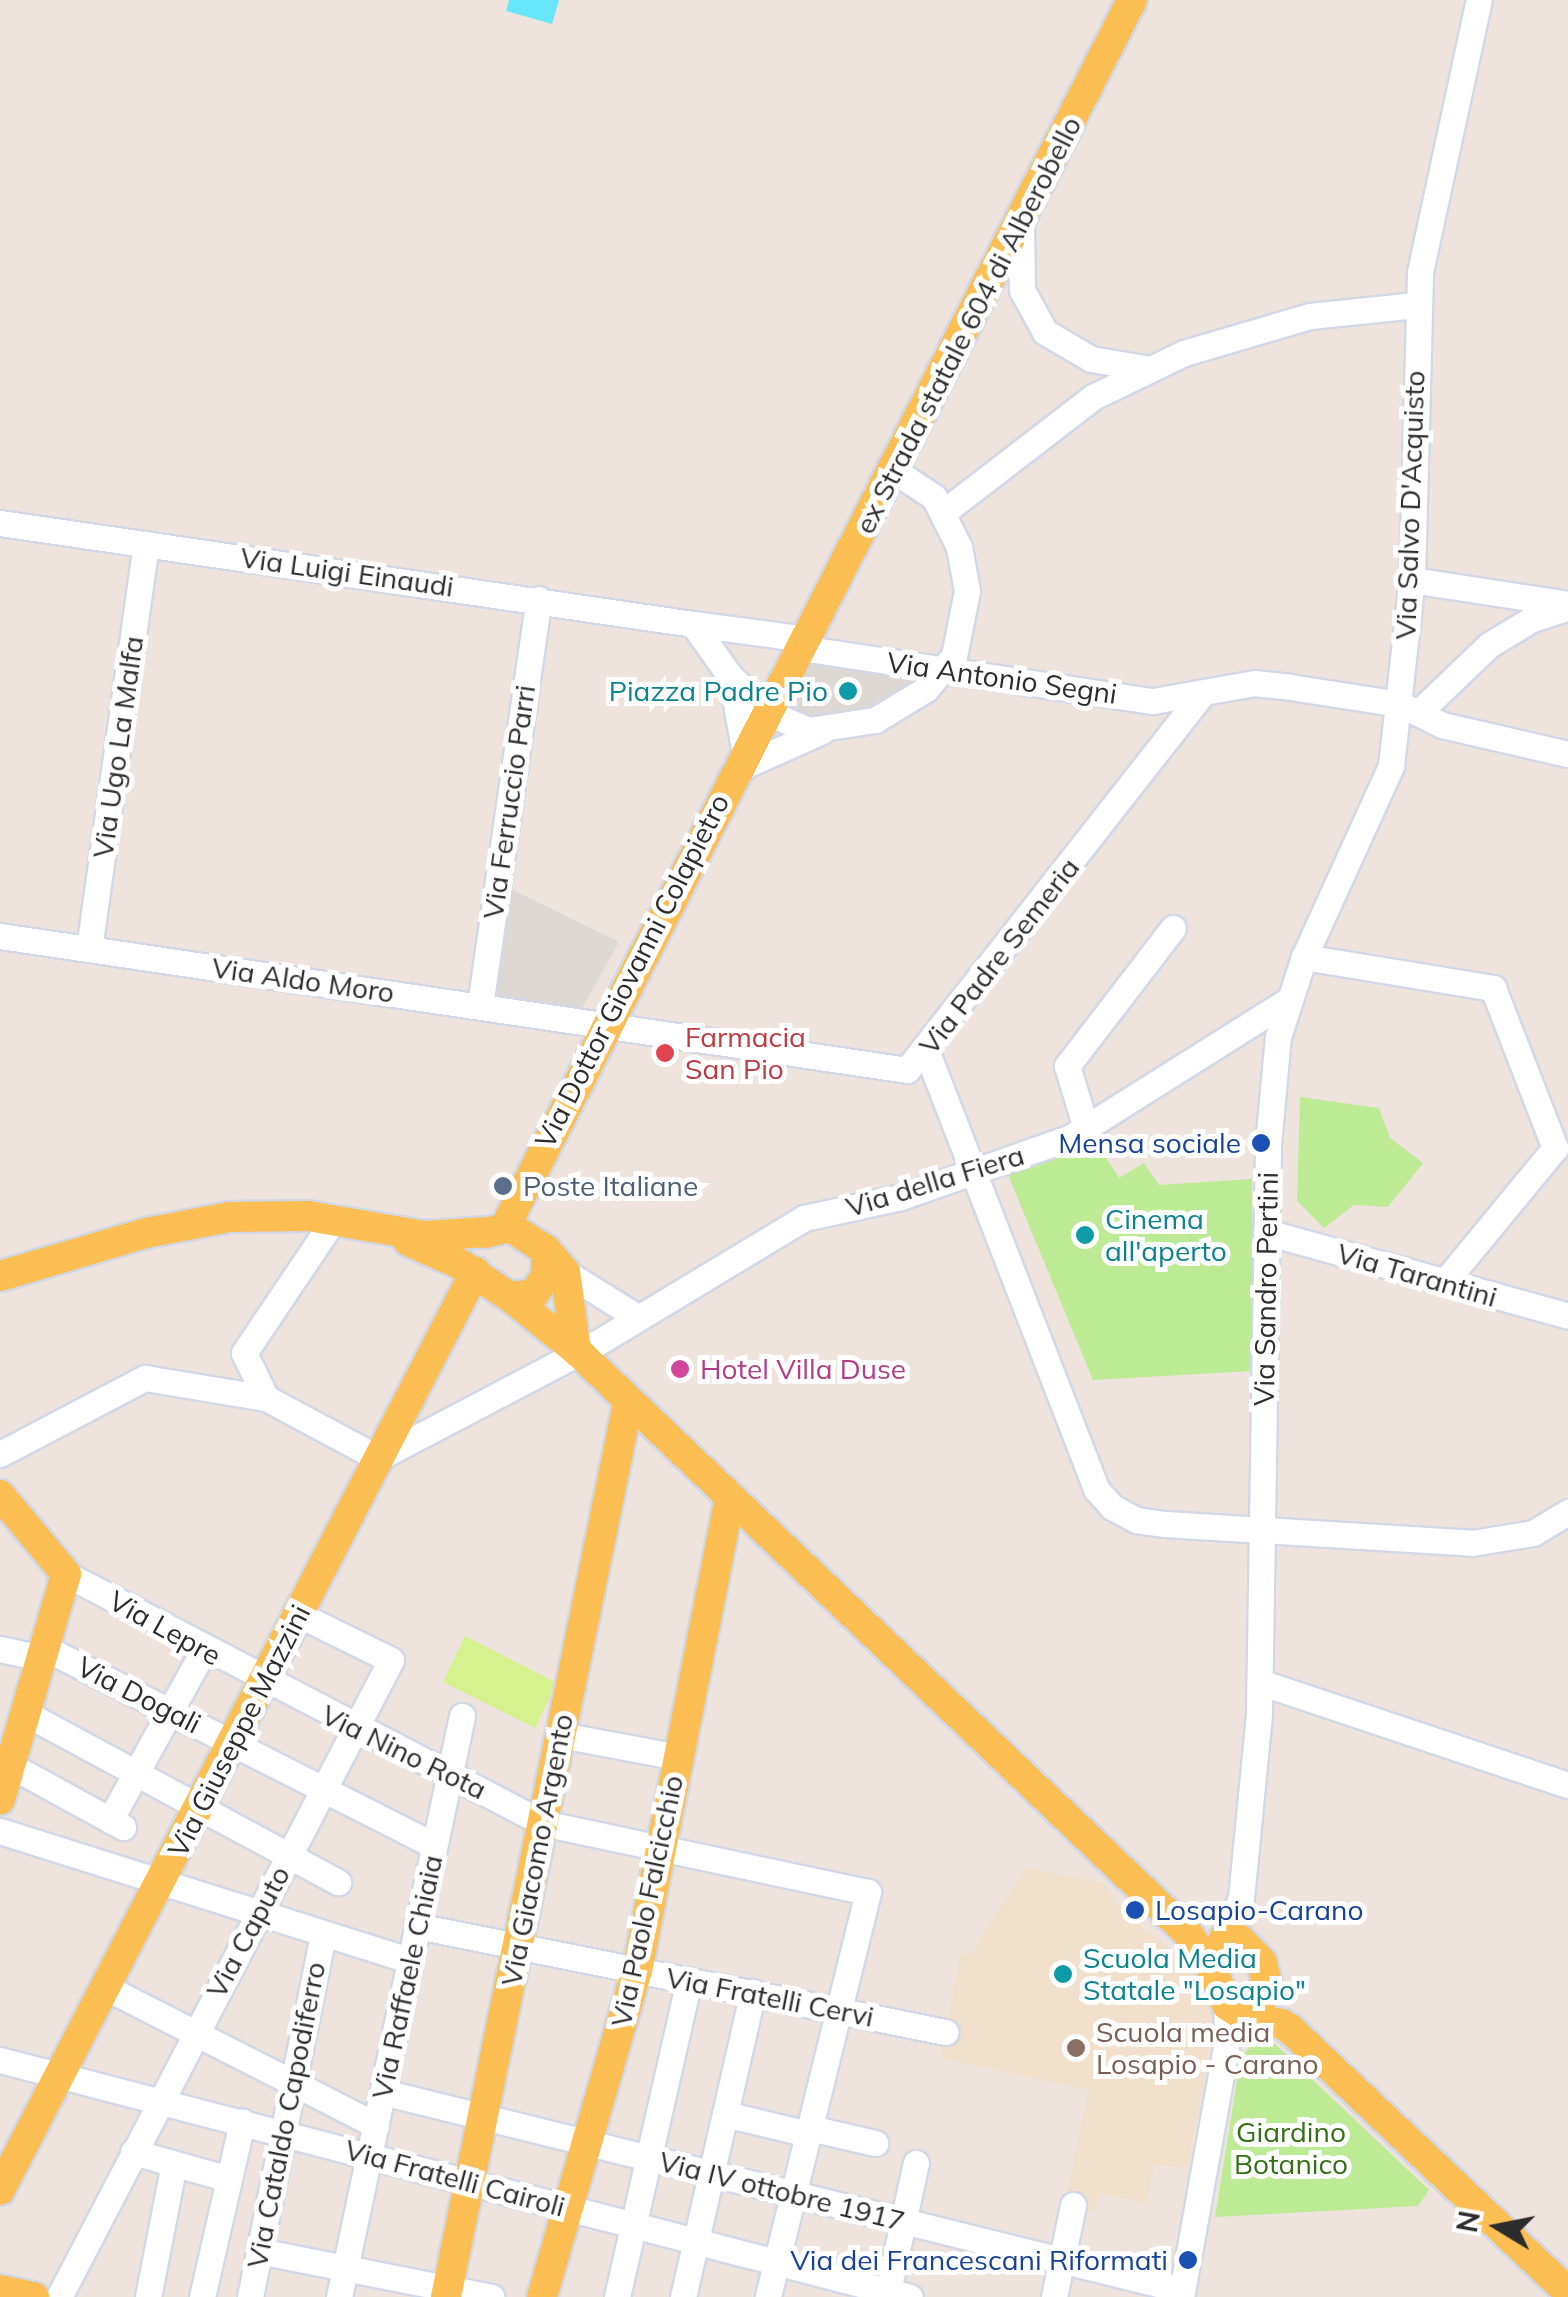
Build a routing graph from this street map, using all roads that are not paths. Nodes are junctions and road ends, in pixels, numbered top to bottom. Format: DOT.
graph roads {
  1 [pos="1132,0"];
  2 [pos="1479,0"];
  3 [pos="1021,222"];
  4 [pos="1416,305"];
  5 [pos="1150,369"];
  6 [pos="893,470"];
  7 [pos="945,510"];
  8 [pos="0,523"];
  9 [pos="146,544"];
  10 [pos="1412,580"];
  11 [pos="540,599"];
  12 [pos="1568,606"];
  13 [pos="693,624"];
  14 [pos="804,644"];
  15 [pos="946,671"];
  16 [pos="730,676"];
  17 [pos="1203,694"];
  18 [pos="1409,709"];
  19 [pos="768,712"];
  20 [pos="822,731"];
  21 [pos="1568,754"];
  22 [pos="741,762"];
  23 [pos="1173,928"];
  24 [pos="0,936"];
  25 [pos="90,949"];
  26 [pos="1304,957"];
  27 [pos="1287,1001"];
  28 [pos="480,1006"];
  29 [pos="606,1024"];
  30 [pos="926,1050"];
  31 [pos="1086,1128"];
  32 [pos="976,1173"];
  33 [pos="334,1219"];
  34 [pos="382,1229"];
  35 [pos="496,1230"];
  36 [pos="1266,1232"];
  37 [pos="556,1262"];
  38 [pos="475,1272"];
  39 [pos="0,1276"];
  40 [pos="1447,1279"];
  41 [pos="510,1298"];
  42 [pos="1568,1316"];
  43 [pos="637,1317"];
  44 [pos="576,1350"];
  45 [pos="266,1398"];
  46 [pos="628,1403"];
  47 [pos="0,1454"];
  48 [pos="378,1458"];
  49 [pos="0,1495"];
  50 [pos="729,1500"];
  51 [pos="1568,1512"];
  52 [pos="1264,1529"];
  53 [pos="66,1574"];
  54 [pos="298,1614"];
  55 [pos="0,1649"];
  56 [pos="204,1650"];
  57 [pos="43,1653"];
  58 [pos="264,1681"];
  59 [pos="1260,1682"];
  60 [pos="171,1708"];
  61 [pos="462,1716"];
  62 [pos="354,1728"];
  63 [pos="561,1734"];
  64 [pos="14,1737"];
  65 [pos="232,1744"];
  66 [pos="679,1758"];
  67 [pos="136,1772"];
  68 [pos="450,1773"];
  69 [pos="1568,1784"];
  70 [pos="324,1787"];
  71 [pos="0,1800"];
  72 [pos="199,1809"];
  73 [pos="543,1823"];
  74 [pos="0,1831"];
  75 [pos="434,1845"];
  76 [pos="661,1848"];
  77 [pos="288,1856"];
  78 [pos="162,1882"];
  79 [pos="338,1882"];
  80 [pos="1242,1898"];
  81 [pos="258,1913"];
  82 [pos="418,1926"];
  83 [pos="323,1934"];
  84 [pos="518,1947"];
  85 [pos="1219,1951"];
  86 [pos="1254,1951"];
  87 [pos="410,1960"];
  88 [pos="638,1970"];
  89 [pos="689,1980"];
  90 [pos="107,1988"];
  91 [pos="754,1992"];
  92 [pos="1227,2005"];
  93 [pos="839,2010"];
  94 [pos="1269,2021"];
  95 [pos="945,2032"];
  96 [pos="195,2034"];
  97 [pos="1226,2048"];
  98 [pos="0,2060"];
  99 [pos="60,2076"];
  100 [pos="296,2082"];
  101 [pos="382,2092"];
  102 [pos="159,2100"];
  103 [pos="725,2114"];
  104 [pos="483,2117"];
  105 [pos="242,2122"];
  106 [pos="376,2125"];
  107 [pos="809,2131"];
  108 [pos="285,2133"];
  109 [pos="587,2142"];
  110 [pos="875,2143"];
  111 [pos="134,2152"];
  112 [pos="369,2155"];
  113 [pos="649,2158"];
  114 [pos="174,2163"];
  115 [pos="916,2164"];
  116 [pos="712,2173"];
  117 [pos="229,2179"];
  118 [pos="470,2182"];
  119 [pos="0,2190"];
  120 [pos="794,2194"];
  121 [pos="1074,2205"];
  122 [pos="567,2207"];
  123 [pos="904,2221"];
  124 [pos="633,2224"];
  125 [pos="696,2240"];
  126 [pos="259,2250"];
  127 [pos="1062,2260"];
  128 [pos="777,2262"];
  129 [pos="346,2268"];
  130 [pos="0,2290"];
  131 [pos="1568,2292"];
  132 [pos="447,2293"];
  133 [pos="1181,2293"];
  134 [pos="899,2294"];
  135 [pos="34,2297"];
  136 [pos="59,2297"];
  137 [pos="148,2297"];
  138 [pos="202,2297"];
  139 [pos="250,2297"];
  140 [pos="339,2297"];
  141 [pos="492,2297"];
  142 [pos="542,2297"];
  143 [pos="617,2297"];
  144 [pos="683,2297"];
  145 [pos="768,2297"];
  146 [pos="1054,2297"];
  1 -- 3 [label="main road, ex Strada statale 604 di Alberobello"];
  2 -- 4 [label="street, Via Salvo D'Acquisto"];
  3 -- 5 [label="street"];
  3 -- 6 [label="main road, ex Strada statale 604 di Alberobello"];
  4 -- 5 [label="street"];
  4 -- 10 [label="street, Via Salvo D'Acquisto"];
  5 -- 7 [label="street"];
  6 -- 7 [label="street"];
  6 -- 14 [label="main road, ex Strada statale 604 di Alberobello"];
  7 -- 15 [label="street"];
  8 -- 9 [label="street, Via Luigi Einaudi"];
  9 -- 11 [label="street, Via Luigi Einaudi"];
  9 -- 25 [label="street, Via Ugo La Malfa"];
  10 -- 12 [label="street"];
  10 -- 18 [label="street, Via Salvo D'Acquisto"];
  11 -- 13 [label="street, Via Luigi Einaudi"];
  11 -- 28 [label="street, Via Ferruccio Parri"];
  12 -- 18 [label="street"];
  13 -- 14 [label="street, Via Luigi Einaudi"];
  13 -- 16 [label="street"];
  14 -- 15 [label="street, Via Antonio Segni"];
  14 -- 19 [label="main road, ex Strada statale 604 di Alberobello"];
  15 -- 17 [label="street, Via Antonio Segni"];
  15 -- 20 [label="street"];
  16 -- 19 [label="street"];
  16 -- 22 [label="street"];
  17 -- 18 [label="street, Via Antonio Segni"];
  17 -- 30 [label="street, Via Padre Semeria"];
  18 -- 21 [label="street, Via Antonio Segni"];
  18 -- 26 [label="street, Via Sandro Pertini"];
  19 -- 20 [label="street"];
  19 -- 22 [label="main road, Via Dottor Giovanni Colapietro"];
  20 -- 22 [label="street"];
  22 -- 29 [label="main road, Via Dottor Giovanni Colapietro"];
  23 -- 31 [label="street"];
  24 -- 25 [label="street, Via Aldo Moro"];
  25 -- 28 [label="street, Via Aldo Moro"];
  26 -- 27 [label="street, Via Sandro Pertini"];
  26 -- 40 [label="street"];
  27 -- 31 [label="street, Via della Fiera"];
  27 -- 36 [label="street, Via Sandro Pertini"];
  28 -- 29 [label="street, Via Aldo Moro"];
  29 -- 30 [label="street, Via Padre Semeria"];
  29 -- 35 [label="main road, Via Dottor Giovanni Colapietro"];
  30 -- 32 [label="street"];
  31 -- 32 [label="street, Via della Fiera"];
  32 -- 43 [label="street, Via della Fiera"];
  32 -- 52 [label="street"];
  33 -- 34 [label="main road"];
  33 -- 39 [label="main road"];
  33 -- 45 [label="street"];
  34 -- 35 [label="main road"];
  34 -- 38 [label="main road"];
  35 -- 37 [label="main road"];
  35 -- 38 [label="main road, Via Dottor Giovanni Colapietro"];
  36 -- 40 [label="street, Via Tarantini"];
  36 -- 52 [label="street, Via Sandro Pertini"];
  37 -- 41 [label="main road"];
  37 -- 43 [label="street"];
  37 -- 44 [label="main road"];
  38 -- 41 [label="main road"];
  38 -- 48 [label="main road, Via Giuseppe Mazzini"];
  40 -- 42 [label="street, Via Tarantini"];
  41 -- 44 [label="main road"];
  43 -- 44 [label="street, Via della Fiera"];
  44 -- 46 [label="main road"];
  44 -- 48 [label="street, Via della Fiera"];
  45 -- 47 [label="street"];
  45 -- 48 [label="street"];
  46 -- 50 [label="main road"];
  46 -- 63 [label="main road, Via Giacomo Argento"];
  48 -- 54 [label="main road, Via Giuseppe Mazzini"];
  49 -- 53 [label="main road"];
  50 -- 66 [label="main road, Via Paolo Falcicchio"];
  50 -- 85 [label="main road"];
  51 -- 52 [label="street"];
  52 -- 59 [label="street, Via Sandro Pertini"];
  53 -- 56 [label="street, Via Lepre"];
  53 -- 57 [label="main road"];
  54 -- 58 [label="main road, Via Giuseppe Mazzini"];
  54 -- 62 [label="street, Via Caputo"];
  55 -- 57 [label="street, Via Dogali"];
  56 -- 58 [label="street, Via Lepre"];
  56 -- 60 [label="street"];
  57 -- 60 [label="street, Via Dogali"];
  57 -- 64 [label="main road"];
  58 -- 62 [label="street, Via Nino Rota"];
  58 -- 65 [label="main road, Via Giuseppe Mazzini"];
  59 -- 69 [label="street"];
  59 -- 80 [label="street, Via Sandro Pertini"];
  60 -- 65 [label="street, Via Dogali"];
  60 -- 67 [label="street"];
  61 -- 68 [label="street, Via Raffaele Chiaia"];
  62 -- 68 [label="street, Via Nino Rota"];
  62 -- 70 [label="street, Via Caputo"];
  63 -- 66 [label="street"];
  63 -- 73 [label="main road, Via Giacomo Argento"];
  64 -- 67 [label="street"];
  64 -- 67 [label="street"];
  64 -- 71 [label="main road"];
  65 -- 70 [label="street, Via Dogali"];
  65 -- 72 [label="main road, Via Giuseppe Mazzini"];
  66 -- 76 [label="main road, Via Paolo Falcicchio"];
  67 -- 72 [label="street"];
  68 -- 73 [label="street, Via Nino Rota"];
  68 -- 75 [label="street, Via Raffaele Chiaia"];
  70 -- 75 [label="street, Via Dogali"];
  70 -- 77 [label="street, Via Caputo"];
  72 -- 77 [label="street"];
  72 -- 78 [label="main road, Via Giuseppe Mazzini"];
  73 -- 76 [label="street, Via Nino Rota"];
  73 -- 84 [label="main road, Via Giacomo Argento"];
  74 -- 78 [label="street"];
  75 -- 82 [label="street, Via Raffaele Chiaia"];
  76 -- 88 [label="main road, Via Paolo Falcicchio"];
  76 -- 93 [label="street, Via Nino Rota"];
  77 -- 79 [label="street"];
  77 -- 81 [label="street, Via Caputo"];
  78 -- 81 [label="street"];
  78 -- 90 [label="main road, Via Giuseppe Mazzini"];
  80 -- 85 [label="street"];
  80 -- 86 [label="street"];
  81 -- 83 [label="street"];
  81 -- 96 [label="street, Via Caputo"];
  82 -- 84 [label="street, Via Fratelli Cervi"];
  82 -- 87 [label="street, Via Raffaele Chiaia"];
  83 -- 87 [label="street"];
  83 -- 100 [label="street, Via Cataldo Capodiferro"];
  84 -- 88 [label="street, Via Fratelli Cervi"];
  84 -- 104 [label="main road, Via Giacomo Argento"];
  85 -- 86 [label="main road"];
  85 -- 92 [label="main road"];
  86 -- 94 [label="main road"];
  87 -- 101 [label="street, Via Raffaele Chiaia"];
  88 -- 89 [label="street, Via Fratelli Cervi"];
  88 -- 109 [label="main road, Via Paolo Falcicchio"];
  89 -- 91 [label="street, Via Fratelli Cervi"];
  89 -- 113 [label="street"];
  90 -- 96 [label="street"];
  90 -- 99 [label="main road, Via Giuseppe Mazzini"];
  91 -- 93 [label="street, Via Fratelli Cervi"];
  91 -- 103 [label="street"];
  92 -- 94 [label="main road"];
  92 -- 97 [label="street"];
  93 -- 95 [label="street, Via Fratelli Cervi"];
  93 -- 107 [label="street"];
  94 -- 97 [label="street"];
  94 -- 131 [label="main road"];
  96 -- 100 [label="street"];
  96 -- 102 [label="street, Via Caputo"];
  97 -- 133 [label="street"];
  98 -- 99 [label="street, Via Fratelli Cairoli"];
  99 -- 102 [label="street, Via Fratelli Cairoli"];
  99 -- 119 [label="main road, Via Giuseppe Mazzini"];
  100 -- 106 [label="street"];
  100 -- 108 [label="street, Via Cataldo Capodiferro"];
  101 -- 104 [label="street, Via IV ottobre 1917"];
  101 -- 106 [label="street, Via Raffaele Chiaia"];
  102 -- 105 [label="street, Via Fratelli Cairoli"];
  102 -- 111 [label="street, Via Caputo"];
  103 -- 107 [label="street"];
  103 -- 116 [label="street"];
  104 -- 109 [label="street, Via IV ottobre 1917"];
  104 -- 118 [label="main road, Via Giacomo Argento"];
  105 -- 108 [label="street, Via Fratelli Cairoli"];
  105 -- 117 [label="street"];
  106 -- 112 [label="street, Via Raffaele Chiaia"];
  107 -- 110 [label="street"];
  107 -- 120 [label="street"];
  108 -- 112 [label="street, Via Fratelli Cairoli"];
  108 -- 126 [label="street, Via Cataldo Capodiferro"];
  109 -- 113 [label="street, Via IV ottobre 1917"];
  109 -- 122 [label="main road, Via Paolo Falcicchio"];
  111 -- 114 [label="street"];
  111 -- 136 [label="street, Via Caputo"];
  112 -- 118 [label="street, Via Fratelli Cairoli"];
  112 -- 129 [label="street, Via Raffaele Chiaia"];
  113 -- 116 [label="street, Via IV ottobre 1917"];
  113 -- 124 [label="street"];
  114 -- 117 [label="street"];
  114 -- 137 [label="street"];
  115 -- 123 [label="street"];
  116 -- 120 [label="street, Via IV ottobre 1917"];
  116 -- 125 [label="street"];
  117 -- 138 [label="street"];
  118 -- 122 [label="street, Via Fratelli Cairoli"];
  118 -- 132 [label="main road, Via Giacomo Argento"];
  120 -- 123 [label="street, Via IV ottobre 1917"];
  120 -- 128 [label="street"];
  121 -- 127 [label="street"];
  122 -- 124 [label="street, Via Fratelli Cairoli"];
  122 -- 142 [label="main road, Via Paolo Falcicchio"];
  123 -- 127 [label="street, Via IV ottobre 1917"];
  123 -- 134 [label="street"];
  124 -- 125 [label="street, Via Fratelli Cairoli"];
  124 -- 143 [label="street"];
  125 -- 128 [label="street, Via Fratelli Cairoli"];
  125 -- 144 [label="street"];
  126 -- 129 [label="street"];
  126 -- 139 [label="street, Via Cataldo Capodiferro"];
  127 -- 133 [label="street, Via IV ottobre 1917"];
  127 -- 146 [label="street"];
  128 -- 134 [label="street, Via Fratelli Cairoli"];
  128 -- 145 [label="street"];
  129 -- 132 [label="street"];
  129 -- 140 [label="street, Via Raffaele Chiaia"];
  130 -- 135 [label="main road"];
  132 -- 141 [label="street"];
}
